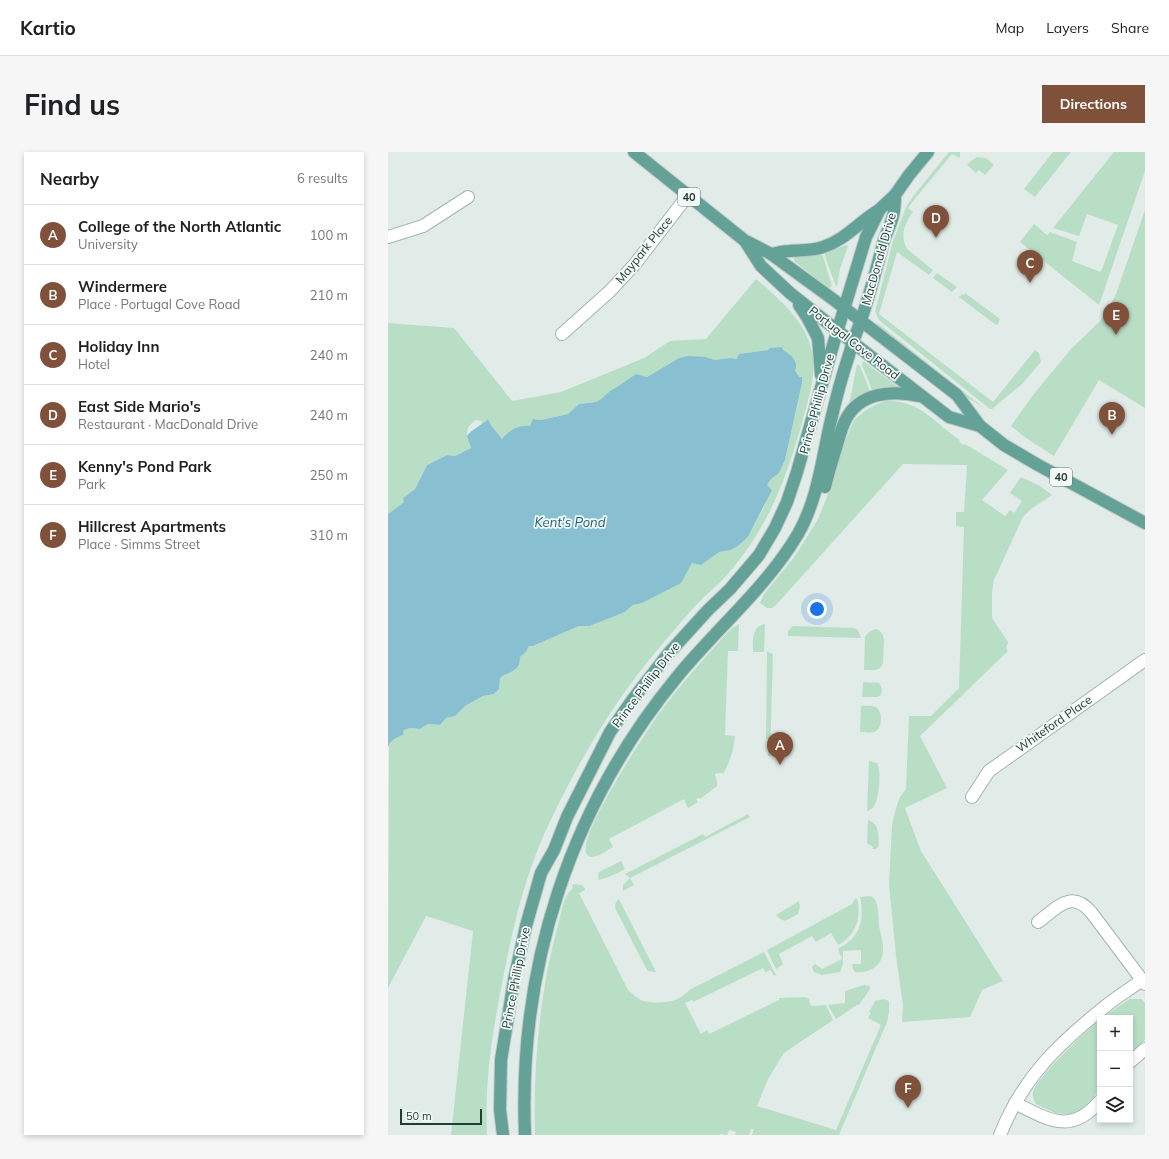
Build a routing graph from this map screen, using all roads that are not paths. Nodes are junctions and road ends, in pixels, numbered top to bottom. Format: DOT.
graph roads {
  1 [pos="634,152"];
  2 [pos="928,152"];
  3 [pos="688,195"];
  4 [pos="895,195"];
  5 [pos="468,197"];
  6 [pos="880,209"];
  7 [pos="388,237"];
  8 [pos="744,240"];
  9 [pos="771,254"];
  10 [pos="790,292"];
  11 [pos="844,309"];
  12 [pos="861,322"];
  13 [pos="838,331"];
  14 [pos="562,334"];
  15 [pos="853,342"];
  16 [pos="822,384"];
  17 [pos="921,396"];
  18 [pos="980,426"];
  19 [pos="813,498"];
  20 [pos="1145,523"];
  21 [pos="1145,660"];
  22 [pos="972,797"];
  23 [pos="1038,922"];
  24 [pos="1143,982"];
  25 [pos="1145,1048"];
  26 [pos="1133,1059"];
  27 [pos="1015,1102"];
  28 [pos="1097,1104"];
  29 [pos="503,1135"];
  30 [pos="525,1135"];
  31 [pos="1000,1135"];
  1 -- 3 [label="main road, Portugal Cove Road / 40"];
  2 -- 4 [label="main road, MacDonald Drive"];
  3 -- 8 [label="main road, Portugal Cove Road / 40"];
  3 -- 14 [label="street, Maypark Place"];
  4 -- 6 [label="main road, MacDonald Drive"];
  4 -- 12 [label="main road, MacDonald Drive"];
  5 -- 7 [label="street"];
  6 -- 9 [label="main road"];
  6 -- 11 [label="main road, MacDonald Drive"];
  8 -- 9 [label="main road, Portugal Cove Road / 40"];
  8 -- 10 [label="main road, Portugal Cove Road / 40"];
  9 -- 11 [label="main road, Portugal Cove Road / 40"];
  10 -- 13 [label="main road, Portugal Cove Road / 40"];
  10 -- 16 [label="main road"];
  11 -- 12 [label="main road, Portugal Cove Road / 40"];
  11 -- 13 [label="main road, Prince Phillip Drive"];
  12 -- 15 [label="main road, Prince Phillip Drive"];
  12 -- 18 [label="main road, Portugal Cove Road / 40"];
  13 -- 15 [label="main road, Portugal Cove Road / 40"];
  13 -- 16 [label="main road, Prince Phillip Drive"];
  15 -- 17 [label="main road, Portugal Cove Road / 40"];
  15 -- 19 [label="main road, Prince Phillip Drive"];
  16 -- 29 [label="main road, Prince Phillip Drive"];
  17 -- 18 [label="main road, Portugal Cove Road / 40"];
  17 -- 19 [label="main road"];
  18 -- 20 [label="main road, Portugal Cove Road / 40"];
  19 -- 30 [label="main road, Prince Phillip Drive"];
  21 -- 22 [label="street, Whiteford Place"];
  23 -- 24 [label="street"];
  24 -- 27 [label="street"];
  25 -- 26 [label="street"];
  27 -- 28 [label="street"];
  27 -- 31 [label="street"];
}
